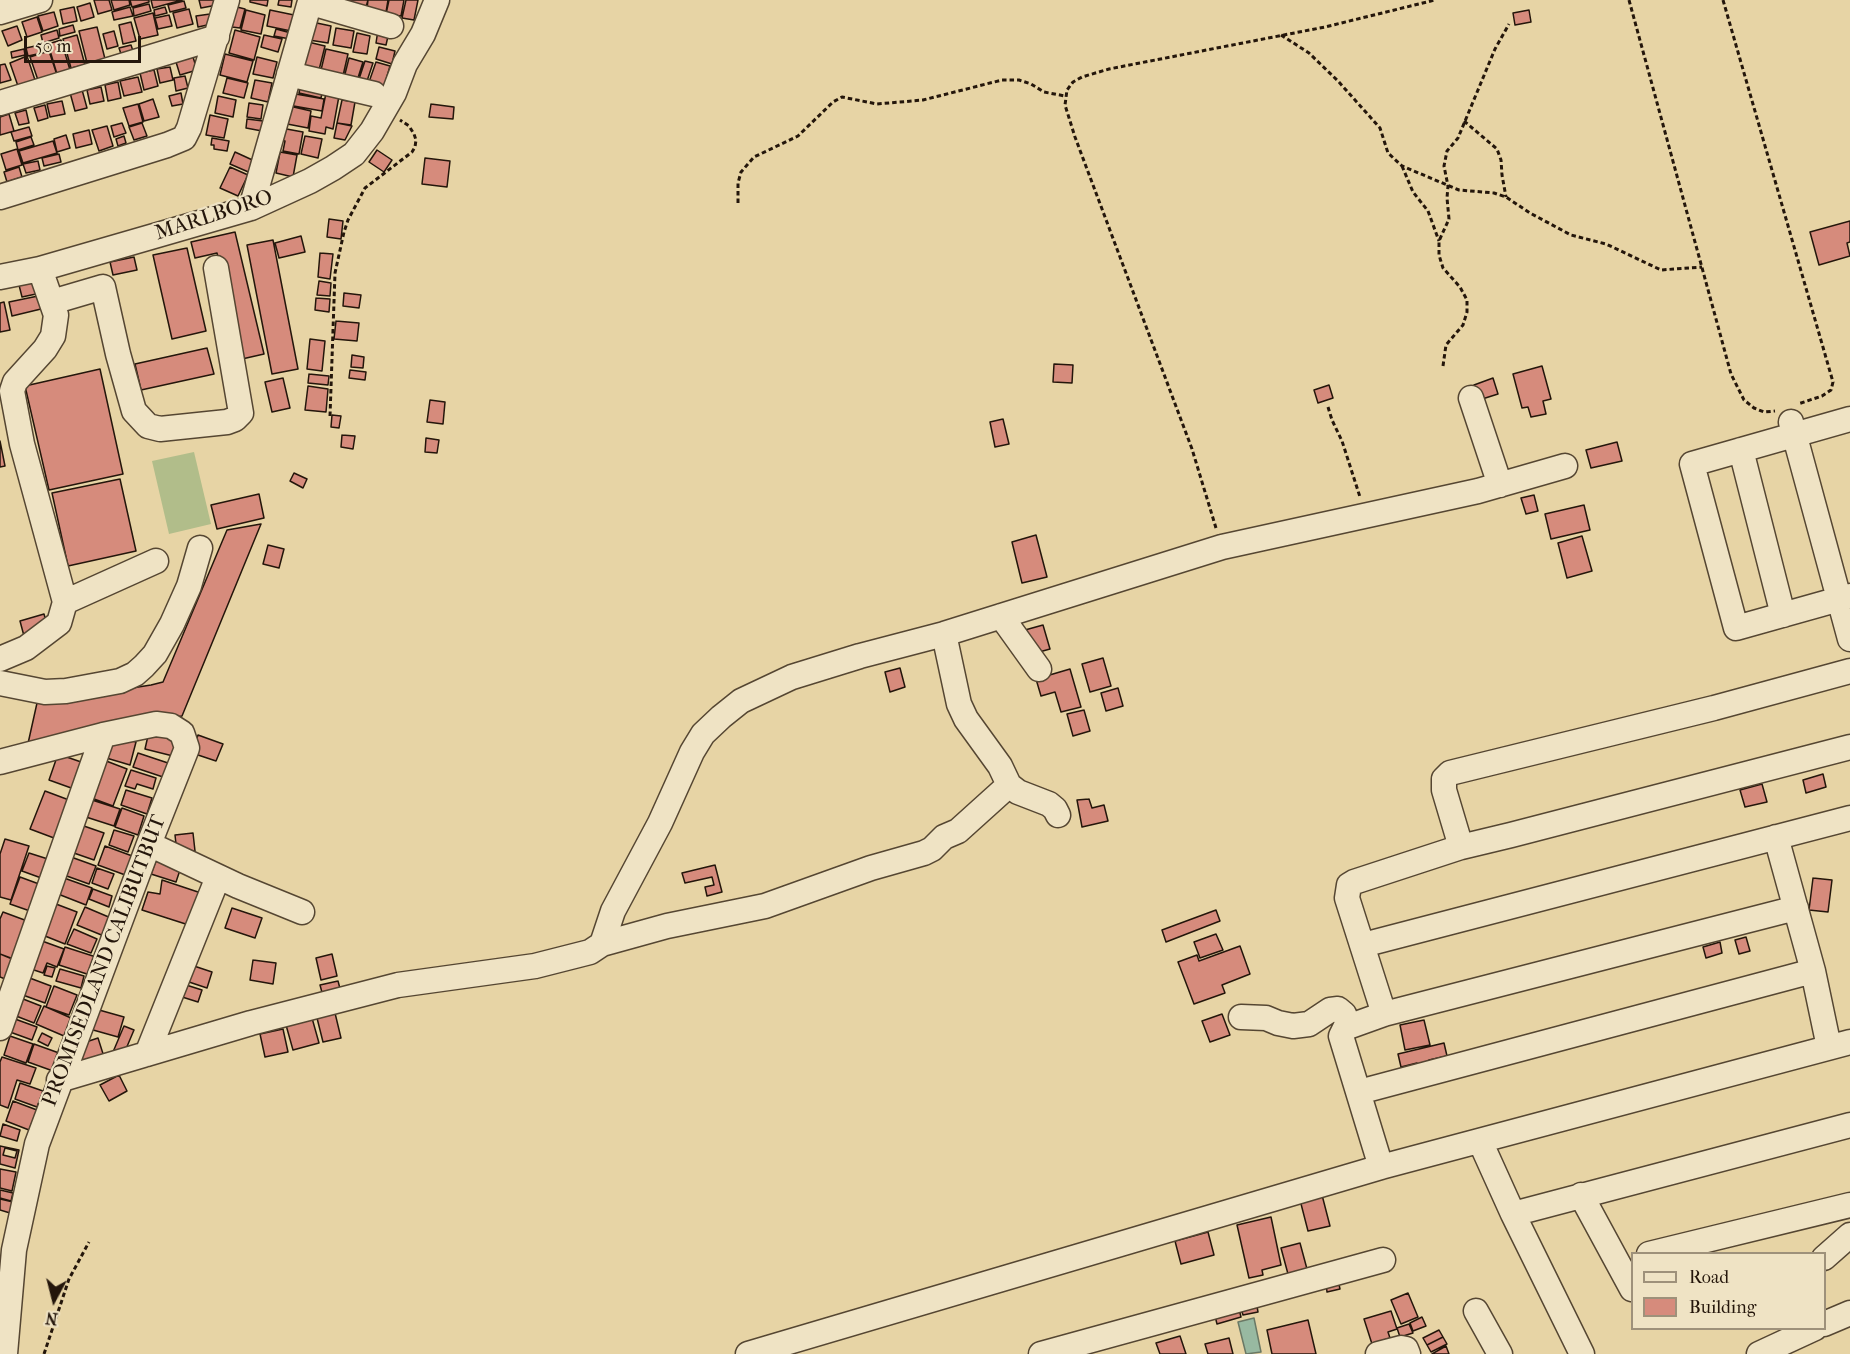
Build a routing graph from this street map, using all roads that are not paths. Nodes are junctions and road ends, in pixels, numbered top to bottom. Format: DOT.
graph roads {
  1 [pos="40,0"];
  2 [pos="227,0"];
  3 [pos="437,0"];
  4 [pos="0,12"];
  5 [pos="391,26"];
  6 [pos="218,37"];
  7 [pos="289,74"];
  8 [pos="374,94"];
  9 [pos="0,103"];
  10 [pos="0,197"];
  11 [pos="251,208"];
  12 [pos="96,253"];
  13 [pos="216,267"];
  14 [pos="40,269"];
  15 [pos="0,276"];
  16 [pos="103,287"];
  17 [pos="52,302"];
  18 [pos="1471,398"];
  19 [pos="1787,419"];
  20 [pos="1850,419"];
  21 [pos="1741,450"];
  22 [pos="1565,466"];
  23 [pos="1500,485"];
  24 [pos="200,548"];
  25 [pos="156,561"];
  26 [pos="1844,597"];
  27 [pos="64,602"];
  28 [pos="1783,615"];
  29 [pos="1001,616"];
  30 [pos="944,634"];
  31 [pos="1850,639"];
  32 [pos="0,644"];
  33 [pos="26,648"];
  34 [pos="0,659"];
  35 [pos="1039,669"];
  36 [pos="1850,672"];
  37 [pos="0,683"];
  38 [pos="103,735"];
  39 [pos="1850,747"];
  40 [pos="0,762"];
  41 [pos="1009,785"];
  42 [pos="1058,815"];
  43 [pos="1850,818"];
  44 [pos="1776,837"];
  45 [pos="148,844"];
  46 [pos="1461,847"];
  47 [pos="218,878"];
  48 [pos="1796,908"];
  49 [pos="302,912"];
  50 [pos="602,944"];
  51 [pos="1363,945"];
  52 [pos="1813,971"];
  53 [pos="1384,1014"];
  54 [pos="1241,1017"];
  55 [pos="1349,1026"];
  56 [pos="0,1028"];
  57 [pos="1840,1045"];
  58 [pos="147,1054"];
  59 [pos="59,1080"];
  60 [pos="1359,1092"];
  61 [pos="1850,1125"];
  62 [pos="1480,1141"];
  63 [pos="1381,1167"];
  64 [pos="1581,1195"];
  65 [pos="1850,1205"];
  66 [pos="1513,1214"];
  67 [pos="1850,1235"];
  68 [pos="7,1249"];
  69 [pos="1657,1252"];
  70 [pos="1826,1255"];
  71 [pos="1625,1259"];
  72 [pos="1383,1260"];
  73 [pos="1631,1285"];
  74 [pos="1476,1311"];
  75 [pos="1850,1313"];
  76 [pos="1826,1323"];
  77 [pos="1813,1330"];
  78 [pos="5,1354"];
  79 [pos="748,1354"];
  80 [pos="1041,1354"];
  81 [pos="1378,1354"];
  82 [pos="1408,1354"];
  83 [pos="1500,1354"];
  84 [pos="1582,1354"];
  85 [pos="1759,1354"];
  1 -- 4 [label="street"];
  2 -- 6 [label="street"];
  3 -- 11 [label="street, MARLBORO"];
  5 -- 7 [label="street"];
  6 -- 9 [label="street"];
  6 -- 10 [label="street"];
  7 -- 8 [label="street"];
  7 -- 11 [label="street"];
  11 -- 12 [label="street, MARLBORO"];
  12 -- 14 [label="street, MARLBORO"];
  12 -- 16 [label="street"];
  13 -- 16 [label="street"];
  14 -- 15 [label="street, MARLBORO"];
  14 -- 17 [label="street"];
  16 -- 17 [label="street"];
  17 -- 27 [label="street"];
  18 -- 23 [label="street"];
  19 -- 20 [label="street"];
  19 -- 21 [label="street"];
  19 -- 26 [label="street"];
  21 -- 28 [label="street"];
  21 -- 28 [label="street"];
  22 -- 23 [label="street"];
  23 -- 29 [label="street"];
  24 -- 37 [label="street"];
  25 -- 27 [label="street"];
  26 -- 28 [label="street"];
  26 -- 31 [label="street"];
  27 -- 33 [label="street"];
  29 -- 30 [label="street"];
  29 -- 35 [label="street"];
  30 -- 41 [label="street"];
  30 -- 50 [label="street"];
  32 -- 33 [label="street"];
  33 -- 34 [label="street"];
  36 -- 46 [label="street"];
  38 -- 40 [label="street, PROMISEDLAND CALIBUTBUT"];
  38 -- 45 [label="street, PROMISEDLAND CALIBUTBUT"];
  38 -- 56 [label="street"];
  39 -- 46 [label="street"];
  41 -- 42 [label="street"];
  41 -- 50 [label="street"];
  43 -- 44 [label="street"];
  44 -- 48 [label="street"];
  44 -- 51 [label="street"];
  45 -- 47 [label="street"];
  45 -- 59 [label="street, PROMISEDLAND CALIBUTBUT"];
  46 -- 51 [label="street"];
  47 -- 49 [label="street"];
  47 -- 58 [label="street"];
  48 -- 52 [label="street"];
  48 -- 53 [label="street"];
  50 -- 58 [label="street"];
  51 -- 53 [label="street"];
  52 -- 57 [label="street"];
  52 -- 60 [label="street"];
  53 -- 55 [label="street"];
  54 -- 55 [label="street"];
  55 -- 60 [label="street"];
  57 -- 62 [label="street"];
  58 -- 59 [label="street"];
  59 -- 68 [label="street, PROMISEDLAND CALIBUTBUT"];
  60 -- 63 [label="street"];
  61 -- 64 [label="street"];
  62 -- 63 [label="street"];
  62 -- 66 [label="street"];
  63 -- 79 [label="street"];
  64 -- 66 [label="street"];
  64 -- 71 [label="street"];
  65 -- 69 [label="street"];
  66 -- 84 [label="street"];
  67 -- 70 [label="street"];
  68 -- 78 [label="street, PROMISEDLAND CALIBUTBUT"];
  71 -- 73 [label="street"];
  72 -- 80 [label="street"];
  74 -- 83 [label="street"];
  75 -- 76 [label="street"];
  77 -- 85 [label="street"];
  81 -- 82 [label="street"];
}
